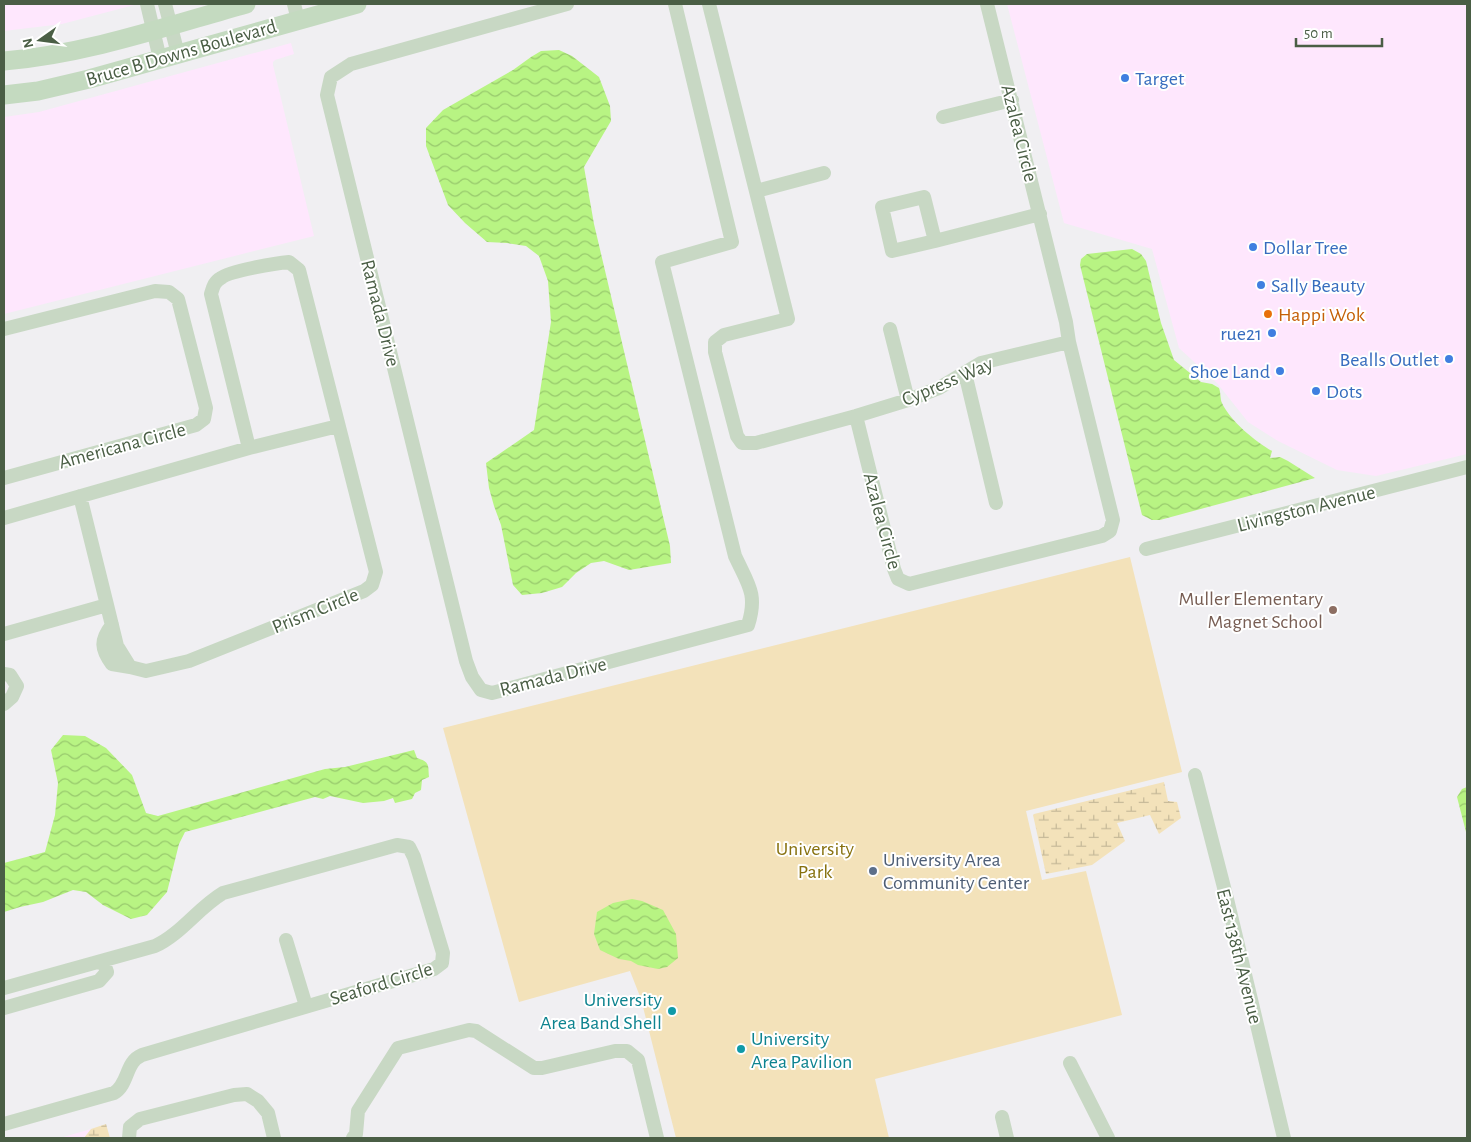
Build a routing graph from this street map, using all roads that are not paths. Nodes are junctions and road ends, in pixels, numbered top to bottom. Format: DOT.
graph roads {
  1 [pos="148,4"];
  2 [pos="165,4"];
  3 [pos="246,4"];
  4 [pos="357,4"];
  5 [pos="567,4"];
  6 [pos="675,4"];
  7 [pos="709,4"];
  8 [pos="987,4"];
  9 [pos="296,12"];
  10 [pos="163,27"];
  11 [pos="169,56"];
  12 [pos="4,61"];
  13 [pos="4,95"];
  14 [pos="1012,100"];
  15 [pos="942,117"];
  16 [pos="824,173"];
  17 [pos="756,190"];
  18 [pos="1040,214"];
  19 [pos="935,241"];
  20 [pos="4,329"];
  21 [pos="890,329"];
  22 [pos="1069,342"];
  23 [pos="965,373"];
  24 [pos="908,400"];
  25 [pos="856,416"];
  26 [pos="338,426"];
  27 [pos="249,448"];
  28 [pos="1467,467"];
  29 [pos="4,478"];
  30 [pos="80,496"];
  31 [pos="996,503"];
  32 [pos="4,518"];
  33 [pos="1146,549"];
  34 [pos="107,605"];
  35 [pos="4,634"];
  36 [pos="4,674"];
  37 [pos="4,704"];
  38 [pos="1195,775"];
  39 [pos="286,940"];
  40 [pos="103,961"];
  41 [pos="4,988"];
  42 [pos="306,1006"];
  43 [pos="4,1008"];
  44 [pos="1070,1063"];
  45 [pos="1002,1117"];
  46 [pos="4,1124"];
  47 [pos="130,1138"];
  48 [pos="274,1138"];
  49 [pos="353,1138"];
  50 [pos="657,1138"];
  51 [pos="1007,1138"];
  52 [pos="1108,1138"];
  53 [pos="1284,1138"];
  1 -- 10 [label="street"];
  2 -- 10 [label="street"];
  3 -- 10 [label="main road, Bruce B Downs Boulevard"];
  4 -- 9 [label="main road, Bruce B Downs Boulevard"];
  5 -- 6 [label="street, Ramada Drive"];
  7 -- 17 [label="street"];
  8 -- 14 [label="street, Azalea Circle"];
  9 -- 11 [label="main road, Bruce B Downs Boulevard"];
  10 -- 11 [label="street"];
  10 -- 12 [label="main road, Bruce B Downs Boulevard"];
  11 -- 13 [label="main road, Bruce B Downs Boulevard"];
  14 -- 15 [label="street"];
  14 -- 18 [label="street, Azalea Circle"];
  16 -- 17 [label="street"];
  17 -- 25 [label="street"];
  18 -- 19 [label="street"];
  18 -- 22 [label="street, Azalea Circle"];
  19 -- 19 [label="street"];
  20 -- 29 [label="street, Americana Circle"];
  21 -- 24 [label="street"];
  22 -- 23 [label="street, Cypress Way"];
  22 -- 25 [label="street, Azalea Circle"];
  23 -- 24 [label="street, Cypress Way"];
  23 -- 31 [label="street"];
  24 -- 25 [label="street, Cypress Way"];
  26 -- 27 [label="street"];
  26 -- 27 [label="street, Prism Circle"];
  26 -- 34 [label="street, Prism Circle"];
  27 -- 30 [label="street"];
  28 -- 33 [label="street, Livingston Avenue"];
  30 -- 32 [label="street"];
  30 -- 34 [label="street, Prism Circle"];
  34 -- 35 [label="street"];
  36 -- 37 [label="street"];
  38 -- 53 [label="street, East 138th Avenue"];
  39 -- 42 [label="street"];
  40 -- 41 [label="street, Seaford Circle"];
  40 -- 42 [label="street, Seaford Circle"];
  40 -- 43 [label="street"];
  42 -- 46 [label="street, Seaford Circle"];
  44 -- 52 [label="street"];
  45 -- 51 [label="street"];
  47 -- 48 [label="street"];
  49 -- 50 [label="street"];
}
